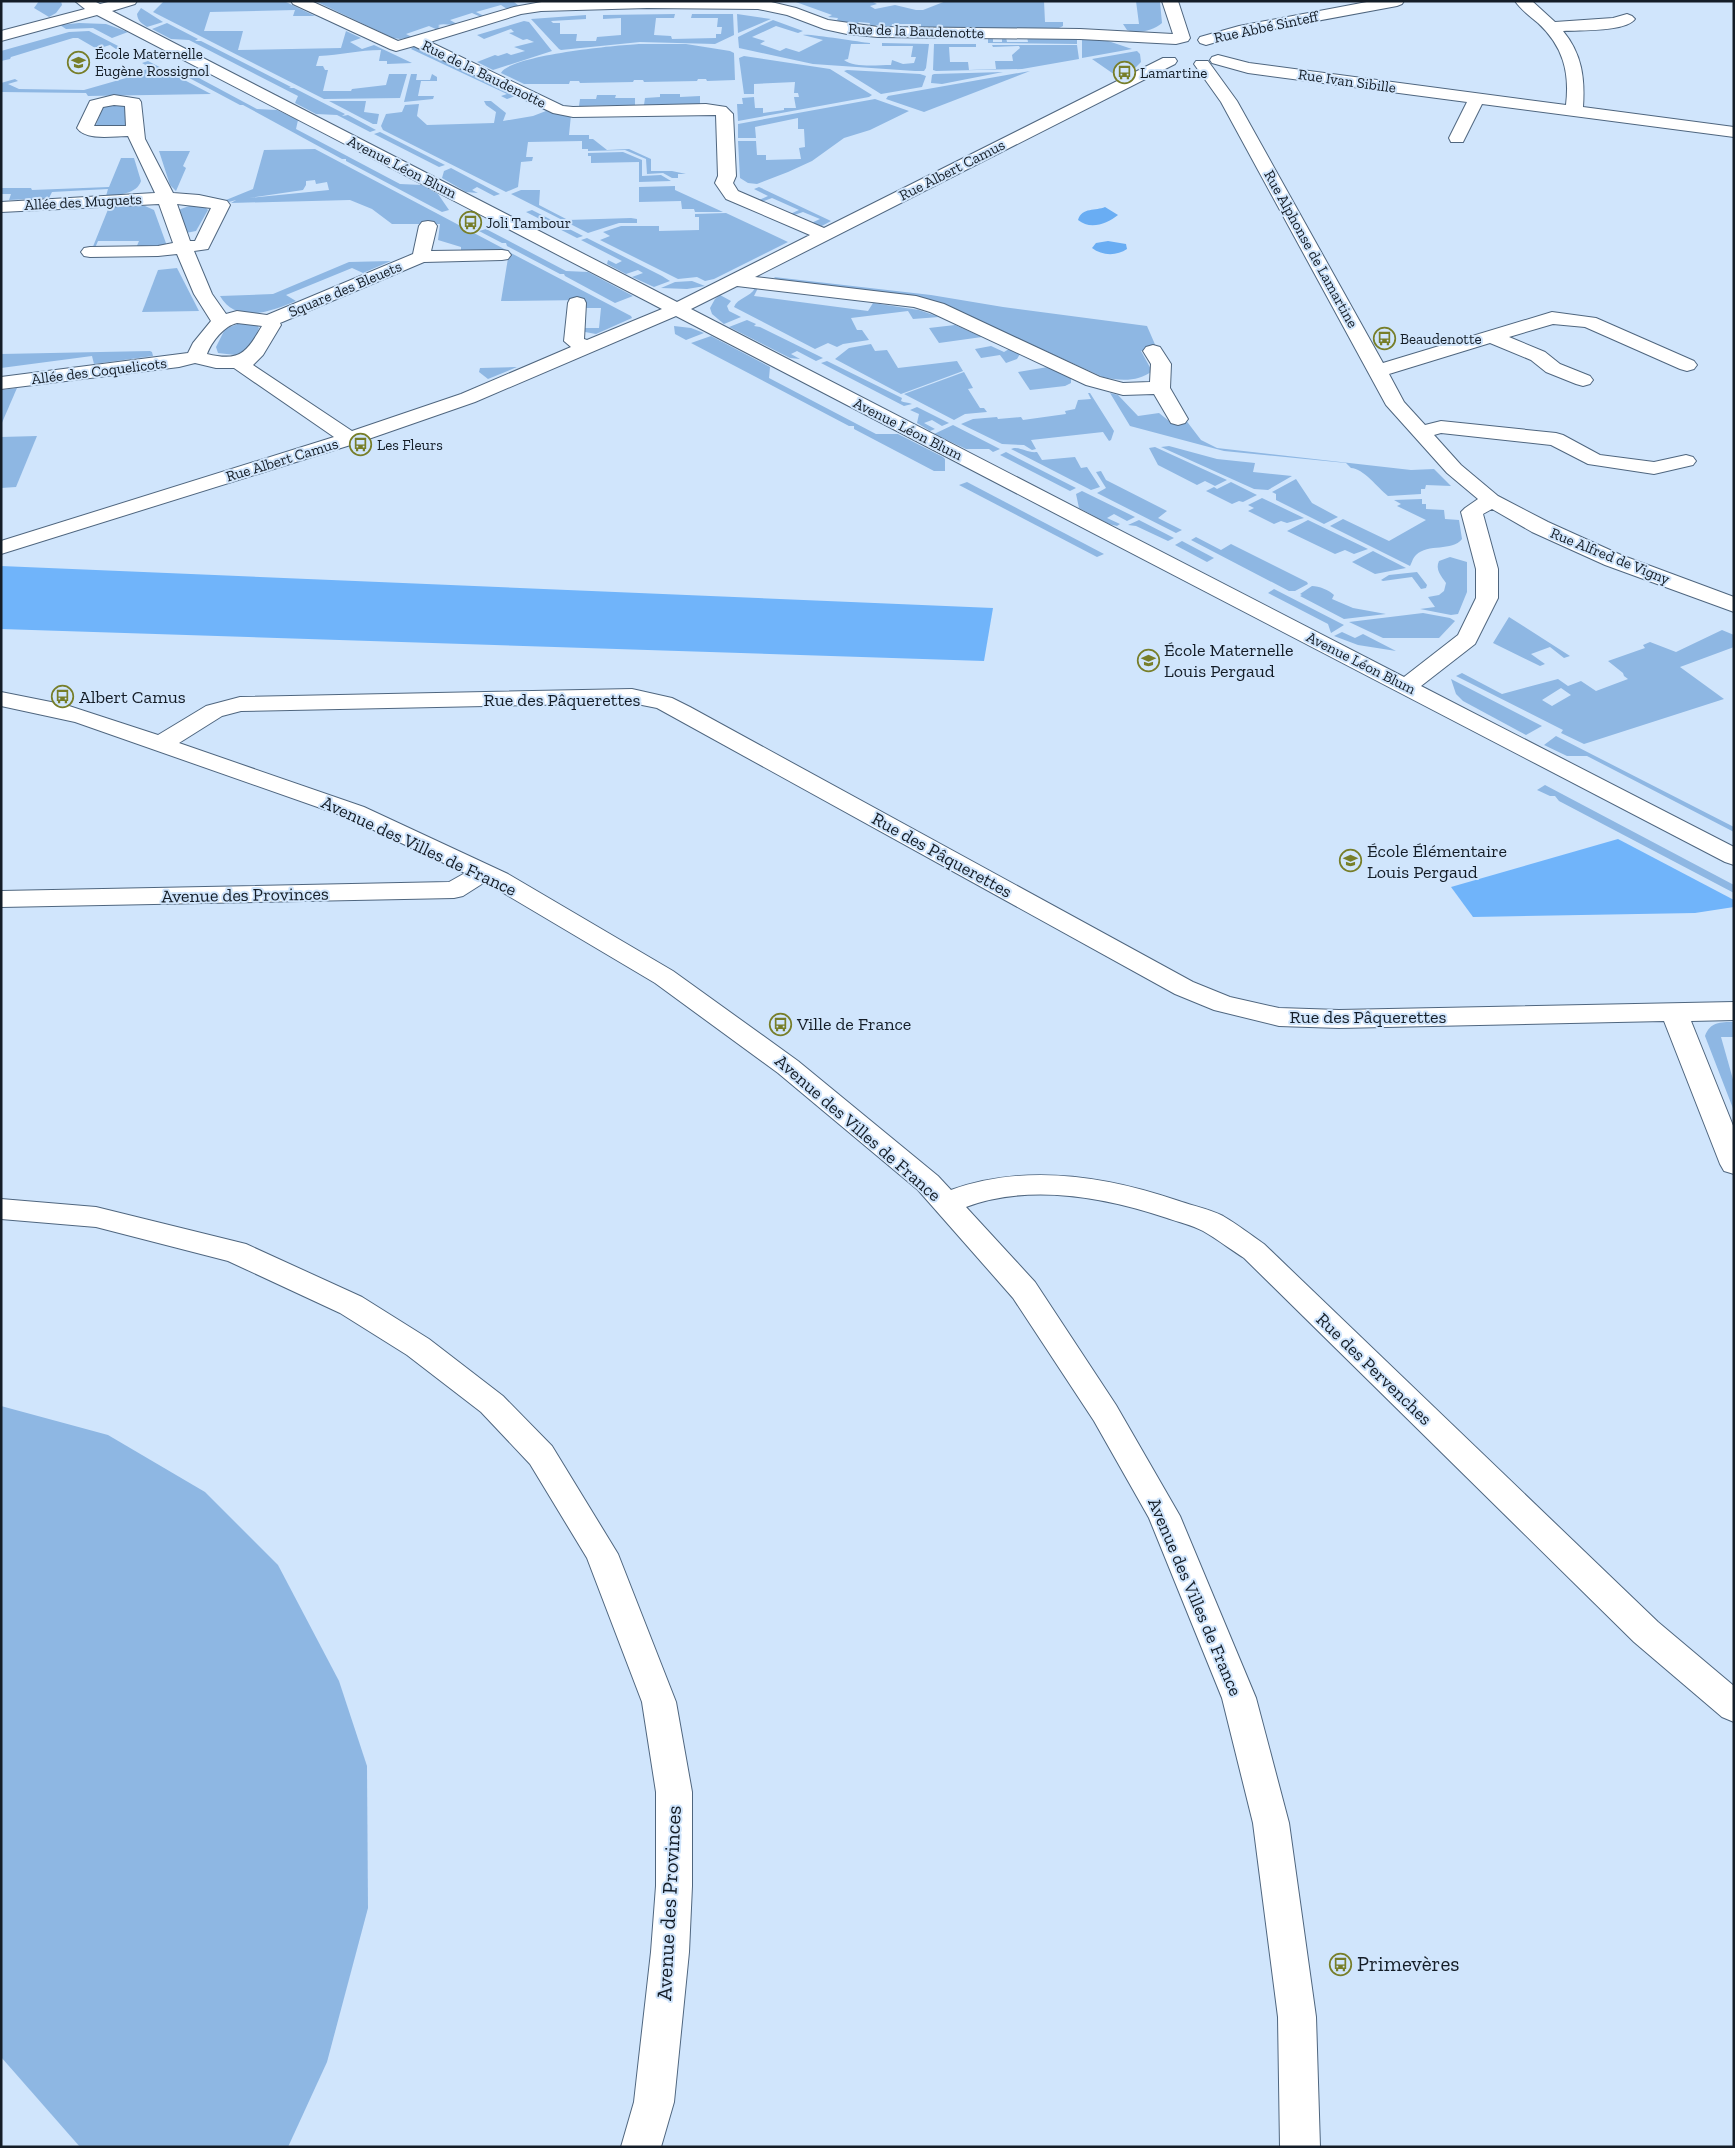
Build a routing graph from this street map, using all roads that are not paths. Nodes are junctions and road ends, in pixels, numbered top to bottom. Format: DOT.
graph roads {
  1 [pos="82,1"];
  2 [pos="130,1"];
  3 [pos="298,1"];
  4 [pos="1170,1"];
  5 [pos="1397,1"];
  6 [pos="1522,1"];
  7 [pos="1350,5"];
  8 [pos="98,10"];
  9 [pos="1627,19"];
  10 [pos="1551,27"];
  11 [pos="1,36"];
  12 [pos="1114,36"];
  13 [pos="1179,38"];
  14 [pos="1206,40"];
  15 [pos="416,41"];
  16 [pos="1162,55"];
  17 [pos="1210,62"];
  18 [pos="1477,98"];
  19 [pos="1574,111"];
  20 [pos="134,131"];
  21 [pos="1734,132"];
  22 [pos="1457,138"];
  23 [pos="166,198"];
  24 [pos="1,207"];
  25 [pos="428,226"];
  26 [pos="826,234"];
  27 [pos="182,248"];
  28 [pos="90,252"];
  29 [pos="502,255"];
  30 [pos="421,257"];
  31 [pos="736,280"];
  32 [pos="576,302"];
  33 [pos="678,309"];
  34 [pos="221,321"];
  35 [pos="269,321"];
  36 [pos="1493,337"];
  37 [pos="586,348"];
  38 [pos="1153,351"];
  39 [pos="196,357"];
  40 [pos="243,361"];
  41 [pos="1687,365"];
  42 [pos="1378,372"];
  43 [pos="1583,380"];
  44 [pos="1,383"];
  45 [pos="1160,388"];
  46 [pos="1178,418"];
  47 [pos="1419,432"];
  48 [pos="350,439"];
  49 [pos="1686,461"];
  50 [pos="1490,500"];
  51 [pos="1,548"];
  52 [pos="1734,605"];
  53 [pos="1406,686"];
  54 [pos="1,699"];
  55 [pos="162,743"];
  56 [pos="1734,857"];
  57 [pos="484,872"];
  58 [pos="1,899"];
  59 [pos="1734,1011"];
  60 [pos="1674,1012"];
  61 [pos="1734,1164"];
  62 [pos="946,1203"];
  63 [pos="1,1209"];
  64 [pos="1734,1707"];
  65 [pos="641,2147"];
  66 [pos="1300,2147"];
  1 -- 8 [label="street, Avenue Léon Blum"];
  2 -- 8 [label="street"];
  3 -- 15 [label="street"];
  4 -- 13 [label="street"];
  5 -- 7 [label="street, Rue Abbé Sinteff"];
  6 -- 10 [label="street"];
  7 -- 14 [label="street, Rue Abbé Sinteff"];
  8 -- 11 [label="street"];
  8 -- 33 [label="street, Avenue Léon Blum"];
  9 -- 10 [label="street"];
  10 -- 19 [label="street"];
  12 -- 13 [label="street, Rue de la Baudenotte"];
  12 -- 15 [label="street, Rue de la Baudenotte"];
  12 -- 16 [label="street, Rue Ivan Sibille"];
  13 -- 14 [label="street, Rue de la Baudenotte"];
  13 -- 16 [label="street, Rue Albert Camus"];
  14 -- 17 [label="street"];
  15 -- 26 [label="street, Rue de la Baudenotte"];
  16 -- 17 [label="street, Rue Ivan Sibille"];
  16 -- 26 [label="street, Rue Albert Camus"];
  17 -- 18 [label="street, Rue Ivan Sibille"];
  17 -- 42 [label="street, Rue Alphonse de Lamartine"];
  18 -- 19 [label="street, Rue Ivan Sibille"];
  18 -- 22 [label="street"];
  19 -- 21 [label="street, Rue Ivan Sibille"];
  20 -- 23 [label="street"];
  23 -- 24 [label="street, Allée des Muguets"];
  23 -- 27 [label="street"];
  23 -- 27 [label="street, Allée des Muguets"];
  25 -- 30 [label="street, Square des Bleuets"];
  26 -- 31 [label="street, Rue Albert Camus"];
  27 -- 28 [label="street"];
  27 -- 34 [label="street"];
  29 -- 30 [label="street, Square des Bleuets"];
  30 -- 35 [label="street, Square des Bleuets"];
  31 -- 33 [label="street, Rue Albert Camus"];
  31 -- 45 [label="street"];
  32 -- 37 [label="street"];
  33 -- 37 [label="street, Rue Albert Camus"];
  33 -- 53 [label="street, Avenue Léon Blum"];
  34 -- 35 [label="street"];
  34 -- 39 [label="street"];
  35 -- 40 [label="street"];
  36 -- 41 [label="street"];
  36 -- 42 [label="street"];
  36 -- 43 [label="street"];
  37 -- 48 [label="street, Rue Albert Camus"];
  38 -- 45 [label="street"];
  39 -- 40 [label="street, Allée des Coquelicots"];
  39 -- 44 [label="street, Allée des Coquelicots"];
  40 -- 48 [label="street"];
  42 -- 47 [label="street, Rue Alphonse de Lamartine"];
  45 -- 46 [label="street"];
  47 -- 49 [label="street"];
  47 -- 50 [label="street, Rue Alphonse de Lamartine"];
  48 -- 51 [label="street, Rue Albert Camus"];
  50 -- 52 [label="street, Rue Alfred de Vigny"];
  50 -- 53 [label="street"];
  53 -- 56 [label="street, Avenue Léon Blum"];
  54 -- 55 [label="street, Avenue des Villes de France"];
  55 -- 57 [label="street, Avenue des Villes de France"];
  55 -- 60 [label="street, Rue des Pâquerettes"];
  57 -- 58 [label="street, Avenue des Provinces"];
  57 -- 62 [label="street, Avenue des Villes de France"];
  59 -- 60 [label="street, Rue des Pâquerettes"];
  60 -- 61 [label="street"];
  62 -- 64 [label="street, Rue des Pervenches"];
  62 -- 66 [label="street, Avenue des Villes de France"];
  63 -- 65 [label="street, Avenue des Provinces"];
}
